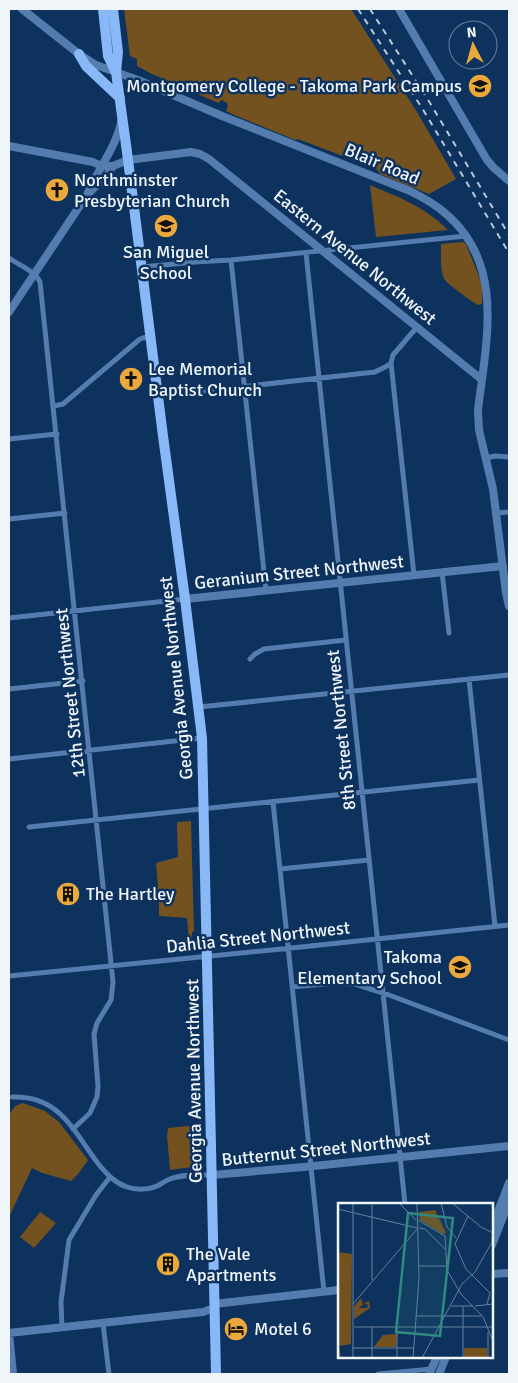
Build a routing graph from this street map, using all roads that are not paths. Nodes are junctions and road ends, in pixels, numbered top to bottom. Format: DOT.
graph roads {
  1 [pos="22,9"];
  2 [pos="103,9"];
  3 [pos="113,9"];
  4 [pos="399,9"];
  5 [pos="80,54"];
  6 [pos="116,72"];
  7 [pos="120,98"];
  8 [pos="122,115"];
  9 [pos="9,146"];
  10 [pos="128,160"];
  11 [pos="103,162"];
  12 [pos="113,166"];
  13 [pos="509,181"];
  14 [pos="87,195"];
  15 [pos="466,236"];
  16 [pos="323,251"];
  17 [pos="306,253"];
  18 [pos="9,258"];
  19 [pos="232,260"];
  20 [pos="142,267"];
  21 [pos="34,274"];
  22 [pos="9,312"];
  23 [pos="417,327"];
  24 [pos="151,336"];
  25 [pos="391,362"];
  26 [pos="319,379"];
  27 [pos="481,379"];
  28 [pos="245,387"];
  29 [pos="158,396"];
  30 [pos="54,406"];
  31 [pos="57,434"];
  32 [pos="9,439"];
  33 [pos="509,457"];
  34 [pos="486,458"];
  35 [pos="496,512"];
  36 [pos="509,512"];
  37 [pos="65,513"];
  38 [pos="9,519"];
  39 [pos="503,566"];
  40 [pos="442,572"];
  41 [pos="414,575"];
  42 [pos="340,583"];
  43 [pos="266,591"];
  44 [pos="186,599"];
  45 [pos="509,606"];
  46 [pos="75,611"];
  47 [pos="9,618"];
  48 [pos="449,633"];
  49 [pos="346,640"];
  50 [pos="250,659"];
  51 [pos="509,675"];
  52 [pos="469,679"];
  53 [pos="83,681"];
  54 [pos="9,689"];
  55 [pos="351,691"];
  56 [pos="199,707"];
  57 [pos="202,738"];
  58 [pos="90,751"];
  59 [pos="9,759"];
  60 [pos="479,780"];
  61 [pos="362,792"];
  62 [pos="273,802"];
  63 [pos="204,809"];
  64 [pos="97,820"];
  65 [pos="29,827"];
  66 [pos="369,860"];
  67 [pos="280,869"];
  68 [pos="509,925"];
  69 [pos="495,926"];
  70 [pos="377,939"];
  71 [pos="288,948"];
  72 [pos="207,956"];
  73 [pos="112,966"];
  74 [pos="9,976"];
  75 [pos="292,987"];
  76 [pos="383,992"];
  77 [pos="509,1040"];
  78 [pos="10,1097"];
  79 [pos="73,1129"];
  80 [pos="509,1146"];
  81 [pos="400,1157"];
  82 [pos="311,1166"];
  83 [pos="212,1175"];
  84 [pos="110,1177"];
  85 [pos="509,1183"];
  86 [pos="509,1202"];
  87 [pos="405,1203"];
  88 [pos="493,1224"];
  89 [pos="493,1242"];
  90 [pos="509,1272"];
  91 [pos="493,1274"];
  92 [pos="338,1290"];
  93 [pos="324,1292"];
  94 [pos="214,1306"];
  95 [pos="104,1324"];
  96 [pos="62,1328"];
  97 [pos="9,1333"];
  98 [pos="437,1358"];
  99 [pos="446,1358"];
  100 [pos="431,1372"];
  101 [pos="13,1374"];
  102 [pos="109,1374"];
  103 [pos="216,1374"];
  104 [pos="378,1374"];
  105 [pos="439,1374"];
  1 -- 5 [label="street"];
  2 -- 6 [label="highway"];
  3 -- 6 [label="highway"];
  4 -- 13 [label="street"];
  5 -- 6 [label="street"];
  5 -- 7 [label="highway"];
  6 -- 7 [label="highway, Georgia Avenue Northwest"];
  6 -- 15 [label="street, Blair Road"];
  7 -- 8 [label="highway, Georgia Avenue Northwest"];
  8 -- 10 [label="highway, Georgia Avenue Northwest"];
  8 -- 11 [label="street"];
  9 -- 11 [label="street"];
  10 -- 11 [label="street"];
  10 -- 12 [label="street"];
  10 -- 16 [label="street, Eastern Avenue Northwest"];
  10 -- 20 [label="highway, Georgia Avenue Northwest"];
  11 -- 12 [label="street"];
  11 -- 14 [label="street"];
  12 -- 14 [label="street"];
  14 -- 21 [label="street"];
  15 -- 16 [label="street"];
  15 -- 27 [label="street, Blair Road"];
  16 -- 17 [label="street"];
  16 -- 23 [label="street, Eastern Avenue Northwest"];
  17 -- 19 [label="street"];
  17 -- 26 [label="street, 8th Street Northwest"];
  18 -- 21 [label="street"];
  19 -- 20 [label="street"];
  19 -- 28 [label="street"];
  20 -- 24 [label="highway, Georgia Avenue Northwest"];
  21 -- 22 [label="street"];
  21 -- 30 [label="street, 12th Street Northwest"];
  23 -- 25 [label="street"];
  23 -- 27 [label="street, Eastern Avenue Northwest"];
  24 -- 29 [label="highway, Georgia Avenue Northwest"];
  24 -- 30 [label="street"];
  25 -- 26 [label="street"];
  25 -- 41 [label="street"];
  26 -- 28 [label="street"];
  26 -- 42 [label="street, 8th Street Northwest"];
  27 -- 34 [label="street, Blair Road"];
  28 -- 29 [label="street"];
  28 -- 43 [label="street"];
  29 -- 44 [label="highway, Georgia Avenue Northwest"];
  30 -- 31 [label="street, 12th Street Northwest"];
  31 -- 32 [label="street"];
  31 -- 37 [label="street, 12th Street Northwest"];
  33 -- 34 [label="street"];
  34 -- 35 [label="street, Blair Road"];
  35 -- 36 [label="street"];
  35 -- 39 [label="street, Blair Road"];
  37 -- 38 [label="street"];
  37 -- 46 [label="street, 12th Street Northwest"];
  39 -- 40 [label="street, Geranium Street Northwest"];
  39 -- 45 [label="street, Blair Road"];
  40 -- 41 [label="street, Geranium Street Northwest"];
  40 -- 48 [label="street"];
  41 -- 42 [label="street, Geranium Street Northwest"];
  42 -- 43 [label="street, Geranium Street Northwest"];
  42 -- 49 [label="street, 8th Street Northwest"];
  43 -- 44 [label="street, Geranium Street Northwest"];
  44 -- 46 [label="street, Geranium Street Northwest"];
  44 -- 56 [label="highway, Georgia Avenue Northwest"];
  46 -- 47 [label="street, Geranium Street Northwest"];
  46 -- 53 [label="street, 12th Street Northwest"];
  49 -- 50 [label="street"];
  49 -- 55 [label="street, 8th Street Northwest"];
  51 -- 52 [label="street"];
  52 -- 55 [label="street"];
  52 -- 60 [label="street"];
  53 -- 54 [label="street"];
  53 -- 58 [label="street, 12th Street Northwest"];
  55 -- 56 [label="street"];
  55 -- 61 [label="street, 8th Street Northwest"];
  56 -- 57 [label="highway, Georgia Avenue Northwest"];
  57 -- 58 [label="street"];
  57 -- 63 [label="highway, Georgia Avenue Northwest"];
  58 -- 59 [label="street"];
  58 -- 64 [label="street, 12th Street Northwest"];
  60 -- 61 [label="street"];
  60 -- 69 [label="street"];
  61 -- 62 [label="street"];
  61 -- 66 [label="street, 8th Street Northwest"];
  62 -- 63 [label="street"];
  62 -- 67 [label="street"];
  63 -- 64 [label="street"];
  63 -- 72 [label="highway, Georgia Avenue Northwest"];
  64 -- 65 [label="street"];
  64 -- 73 [label="street, 12th Street Northwest"];
  66 -- 67 [label="street"];
  66 -- 70 [label="street, 8th Street Northwest"];
  67 -- 71 [label="street"];
  68 -- 69 [label="street, Dahlia Street Northwest"];
  69 -- 70 [label="street, Dahlia Street Northwest"];
  70 -- 71 [label="street, Dahlia Street Northwest"];
  70 -- 76 [label="street, 8th Street Northwest"];
  71 -- 72 [label="street, Dahlia Street Northwest"];
  71 -- 75 [label="street"];
  72 -- 73 [label="street, Dahlia Street Northwest"];
  72 -- 83 [label="highway, Georgia Avenue Northwest"];
  73 -- 74 [label="street, Dahlia Street Northwest"];
  73 -- 79 [label="street, 12th Street Northwest"];
  75 -- 76 [label="street"];
  75 -- 82 [label="street"];
  76 -- 77 [label="street"];
  76 -- 81 [label="street, 8th Street Northwest"];
  78 -- 79 [label="street, Butternut Street Northwest"];
  79 -- 84 [label="street, Butternut Street Northwest"];
  80 -- 81 [label="street, Butternut Street Northwest"];
  81 -- 82 [label="street, Butternut Street Northwest"];
  81 -- 87 [label="street, 8th Street Northwest"];
  82 -- 83 [label="street, Butternut Street Northwest"];
  82 -- 93 [label="street"];
  83 -- 84 [label="street, Butternut Street Northwest"];
  83 -- 94 [label="highway, Georgia Avenue Northwest"];
  84 -- 96 [label="street"];
  85 -- 88 [label="street"];
  86 -- 89 [label="street"];
  90 -- 91 [label="street"];
  92 -- 93 [label="street"];
  93 -- 94 [label="street"];
  94 -- 95 [label="street"];
  94 -- 103 [label="highway, Georgia Avenue Northwest"];
  95 -- 96 [label="street"];
  95 -- 102 [label="street"];
  96 -- 97 [label="street"];
  97 -- 101 [label="street"];
  98 -- 100 [label="street"];
  99 -- 105 [label="street"];
  100 -- 104 [label="street"];
}
